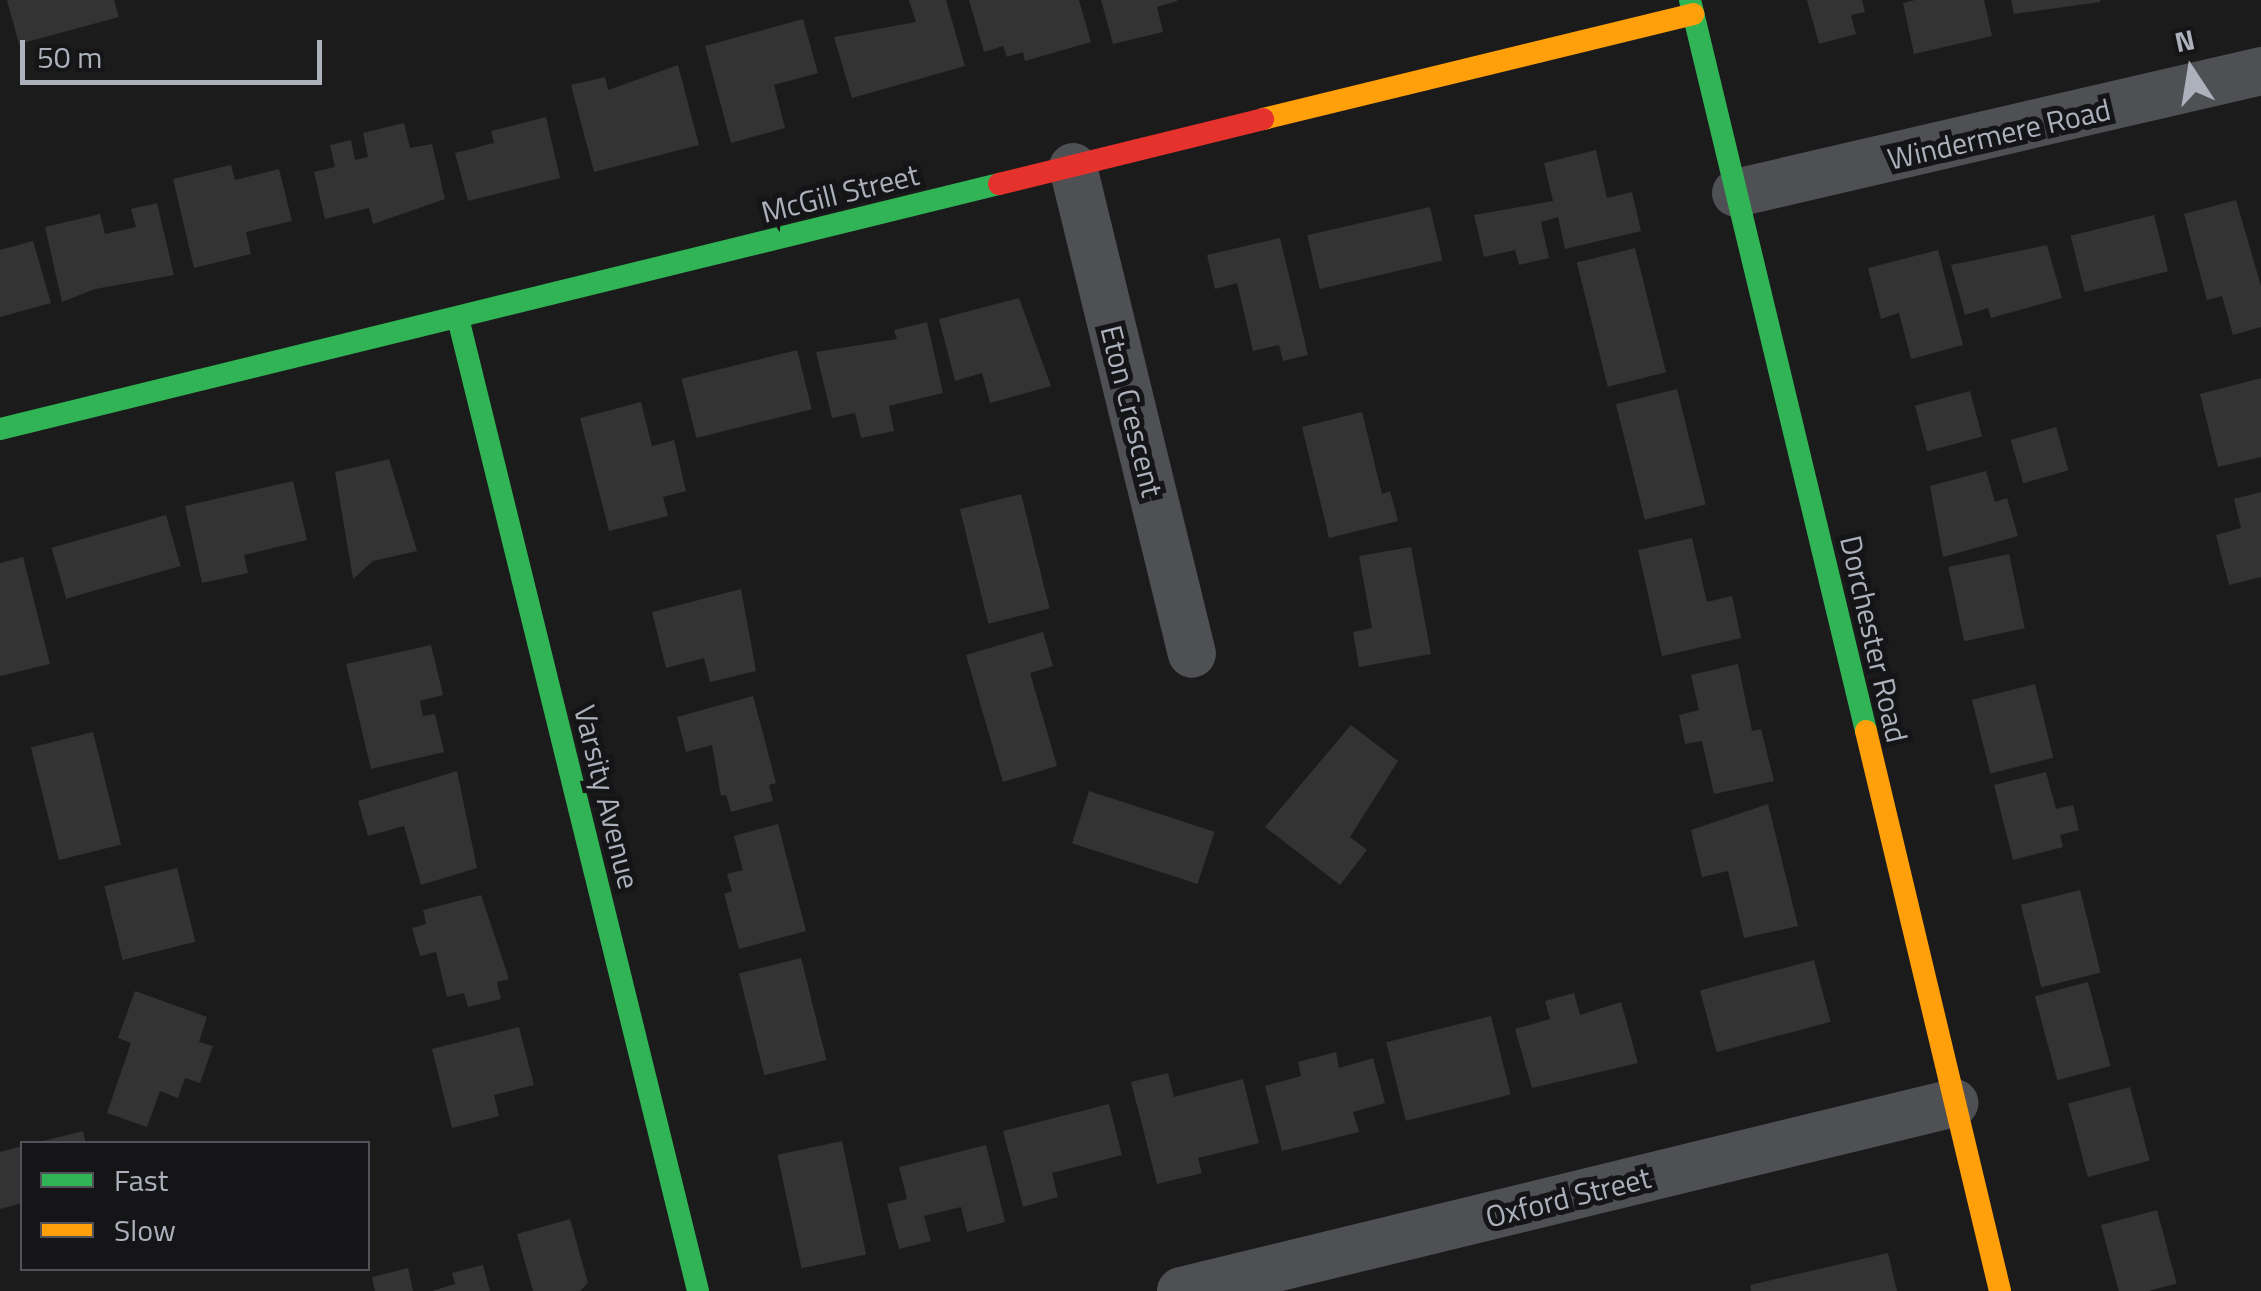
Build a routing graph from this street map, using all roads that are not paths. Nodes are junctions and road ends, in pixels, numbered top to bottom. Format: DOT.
graph roads {
  1 [pos="1691,7"];
  2 [pos="2261,71"];
  3 [pos="1073,167"];
  4 [pos="1736,193"];
  5 [pos="458,318"];
  6 [pos="0,429"];
  7 [pos="1192,654"];
  8 [pos="1954,1103"];
  9 [pos="698,1291"];
  10 [pos="1181,1291"];
  11 [pos="2000,1291"];
  1 -- 3 [label="street, McGill Street"];
  1 -- 4 [label="street, Dorchester Road"];
  2 -- 4 [label="street, Windermere Road"];
  3 -- 5 [label="street, McGill Street"];
  3 -- 7 [label="street, Eton Crescent"];
  4 -- 8 [label="street, Dorchester Road"];
  5 -- 6 [label="street, McGill Street"];
  5 -- 9 [label="street, Varsity Avenue"];
  8 -- 10 [label="street, Oxford Street"];
  8 -- 11 [label="street, Dorchester Road"];
}
